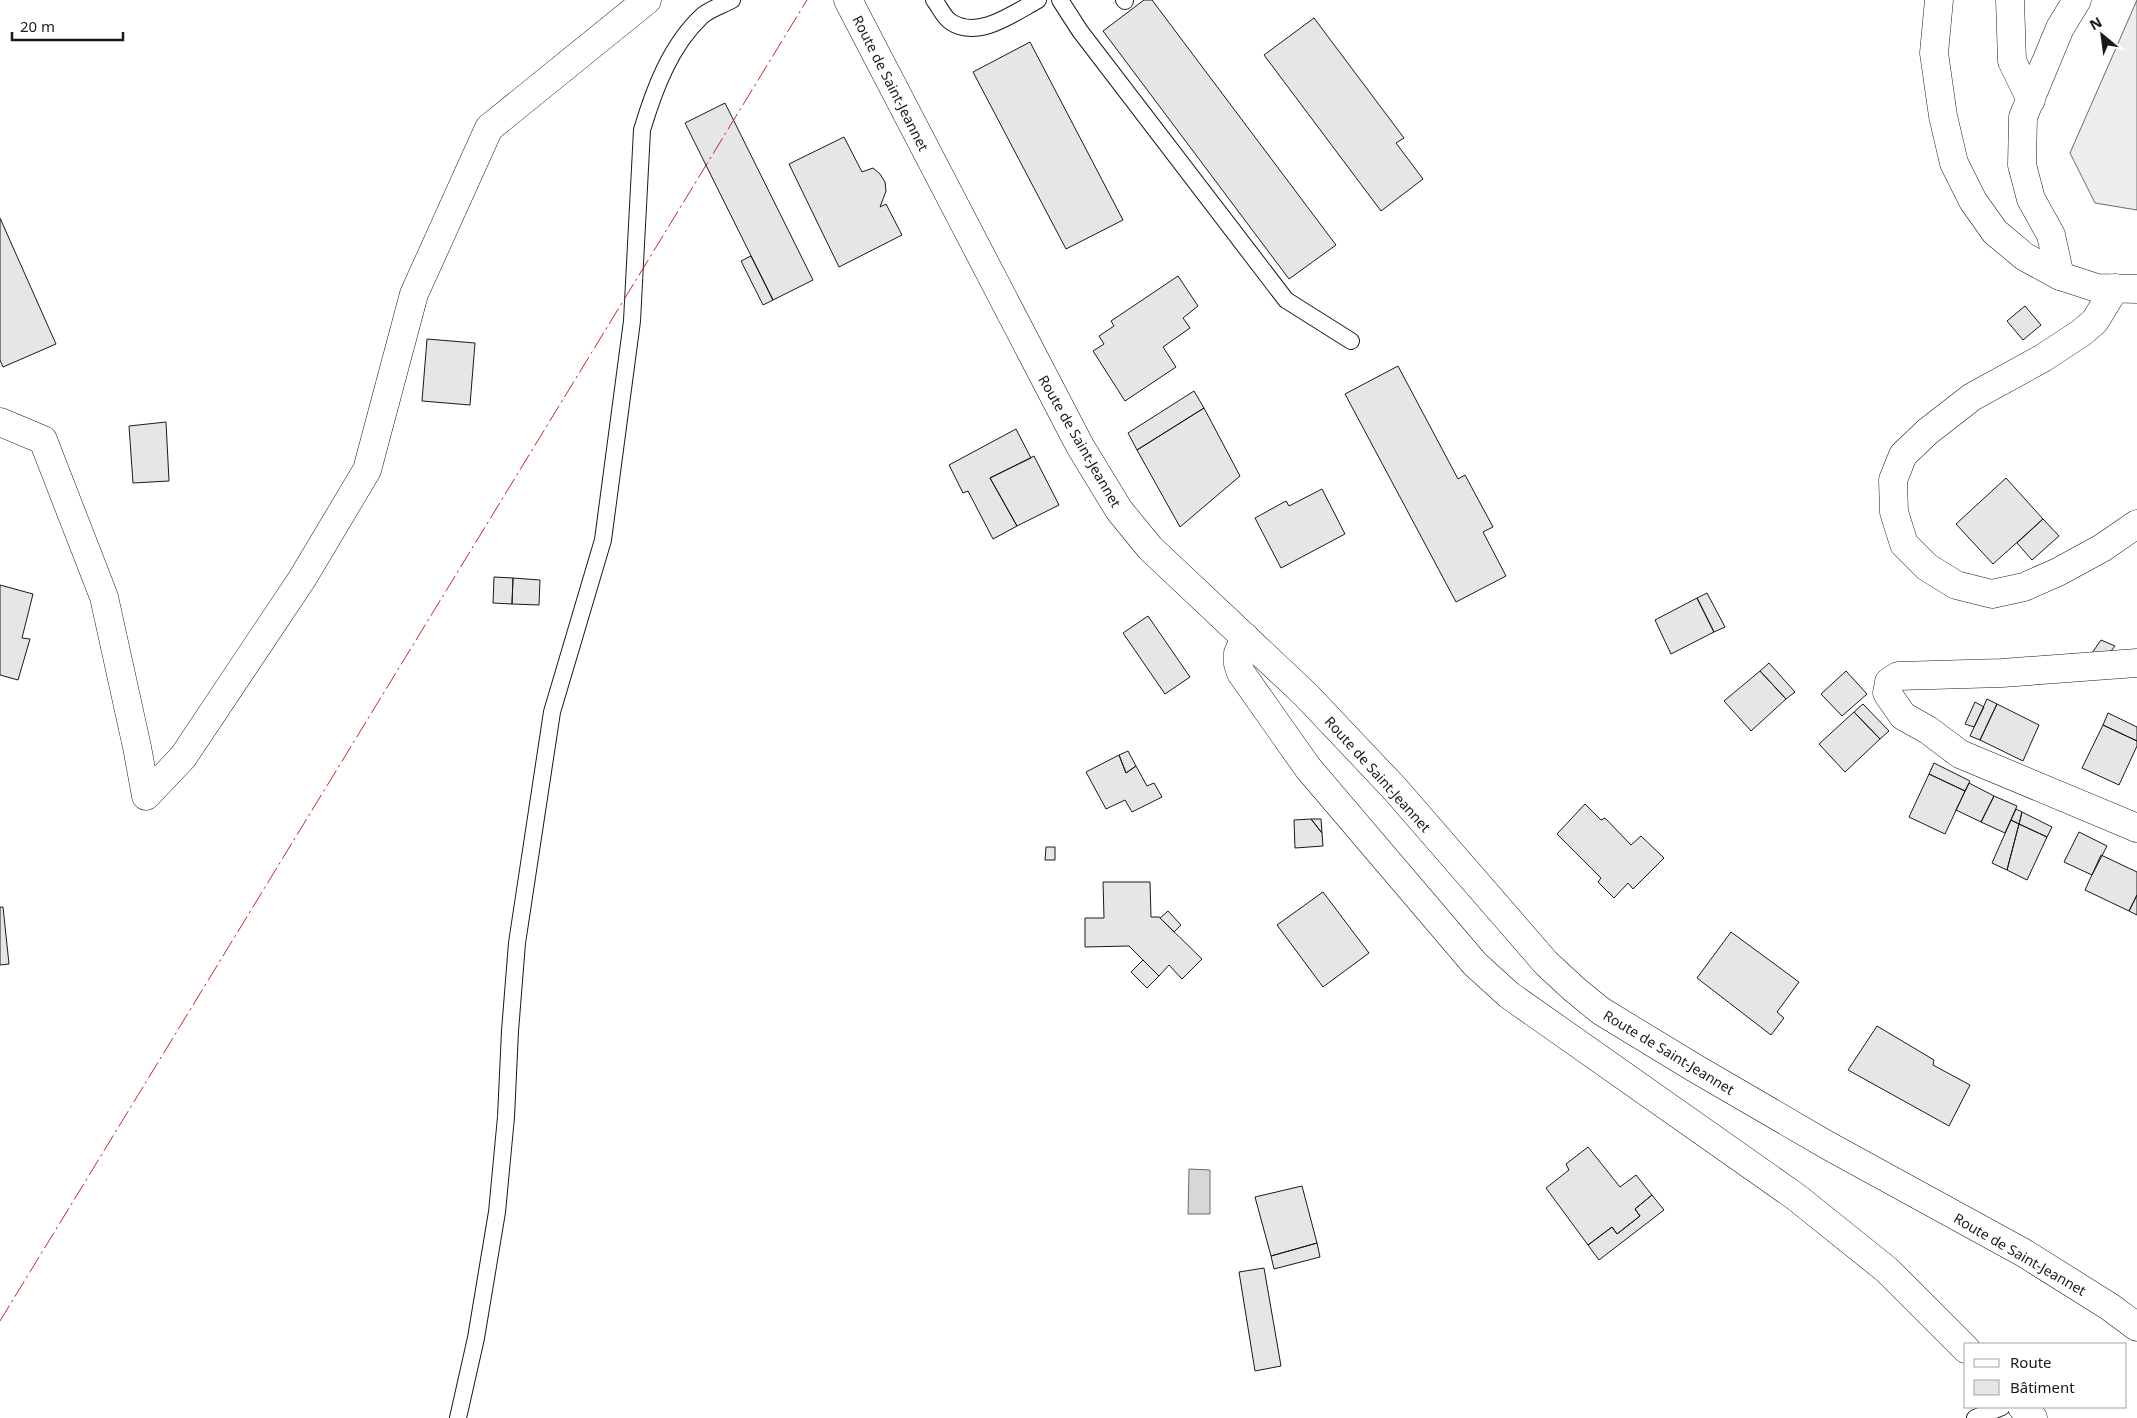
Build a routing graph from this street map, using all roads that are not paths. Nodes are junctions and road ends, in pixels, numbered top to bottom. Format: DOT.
graph roads {
  1 [pos="647,0"];
  2 [pos="732,0"];
  3 [pos="848,0"];
  4 [pos="934,0"];
  5 [pos="1038,0"];
  6 [pos="1060,0"];
  7 [pos="1939,0"];
  8 [pos="2010,0"];
  9 [pos="2077,0"];
  10 [pos="2031,100"];
  11 [pos="2060,276"];
  12 [pos="2126,289"];
  13 [pos="1351,341"];
  14 [pos="0,422"];
  15 [pos="2137,524"];
  16 [pos="1245,637"];
  17 [pos="2137,663"];
  18 [pos="2137,828"];
  19 [pos="2137,1326"];
  20 [pos="1964,1348"];
  21 [pos="2000,1408"];
  22 [pos="2023,1408"];
  23 [pos="458,1418"];
  24 [pos="1976,1418"];
  25 [pos="2033,1418"];
  1 -- 14 [label="street"];
  2 -- 23 [label="lane"];
  3 -- 16 [label="street, Route de Saint-Jeannet"];
  4 -- 5 [label="lane"];
  6 -- 13 [label="lane"];
  7 -- 11 [label="street"];
  8 -- 10 [label="street"];
  9 -- 10 [label="street"];
  10 -- 11 [label="street"];
  11 -- 12 [label="street"];
  12 -- 15 [label="street"];
  16 -- 19 [label="street, Route de Saint-Jeannet"];
  16 -- 20 [label="street"];
  17 -- 18 [label="street"];
  21 -- 24 [label="lane"];
  22 -- 25 [label="street"];
}
